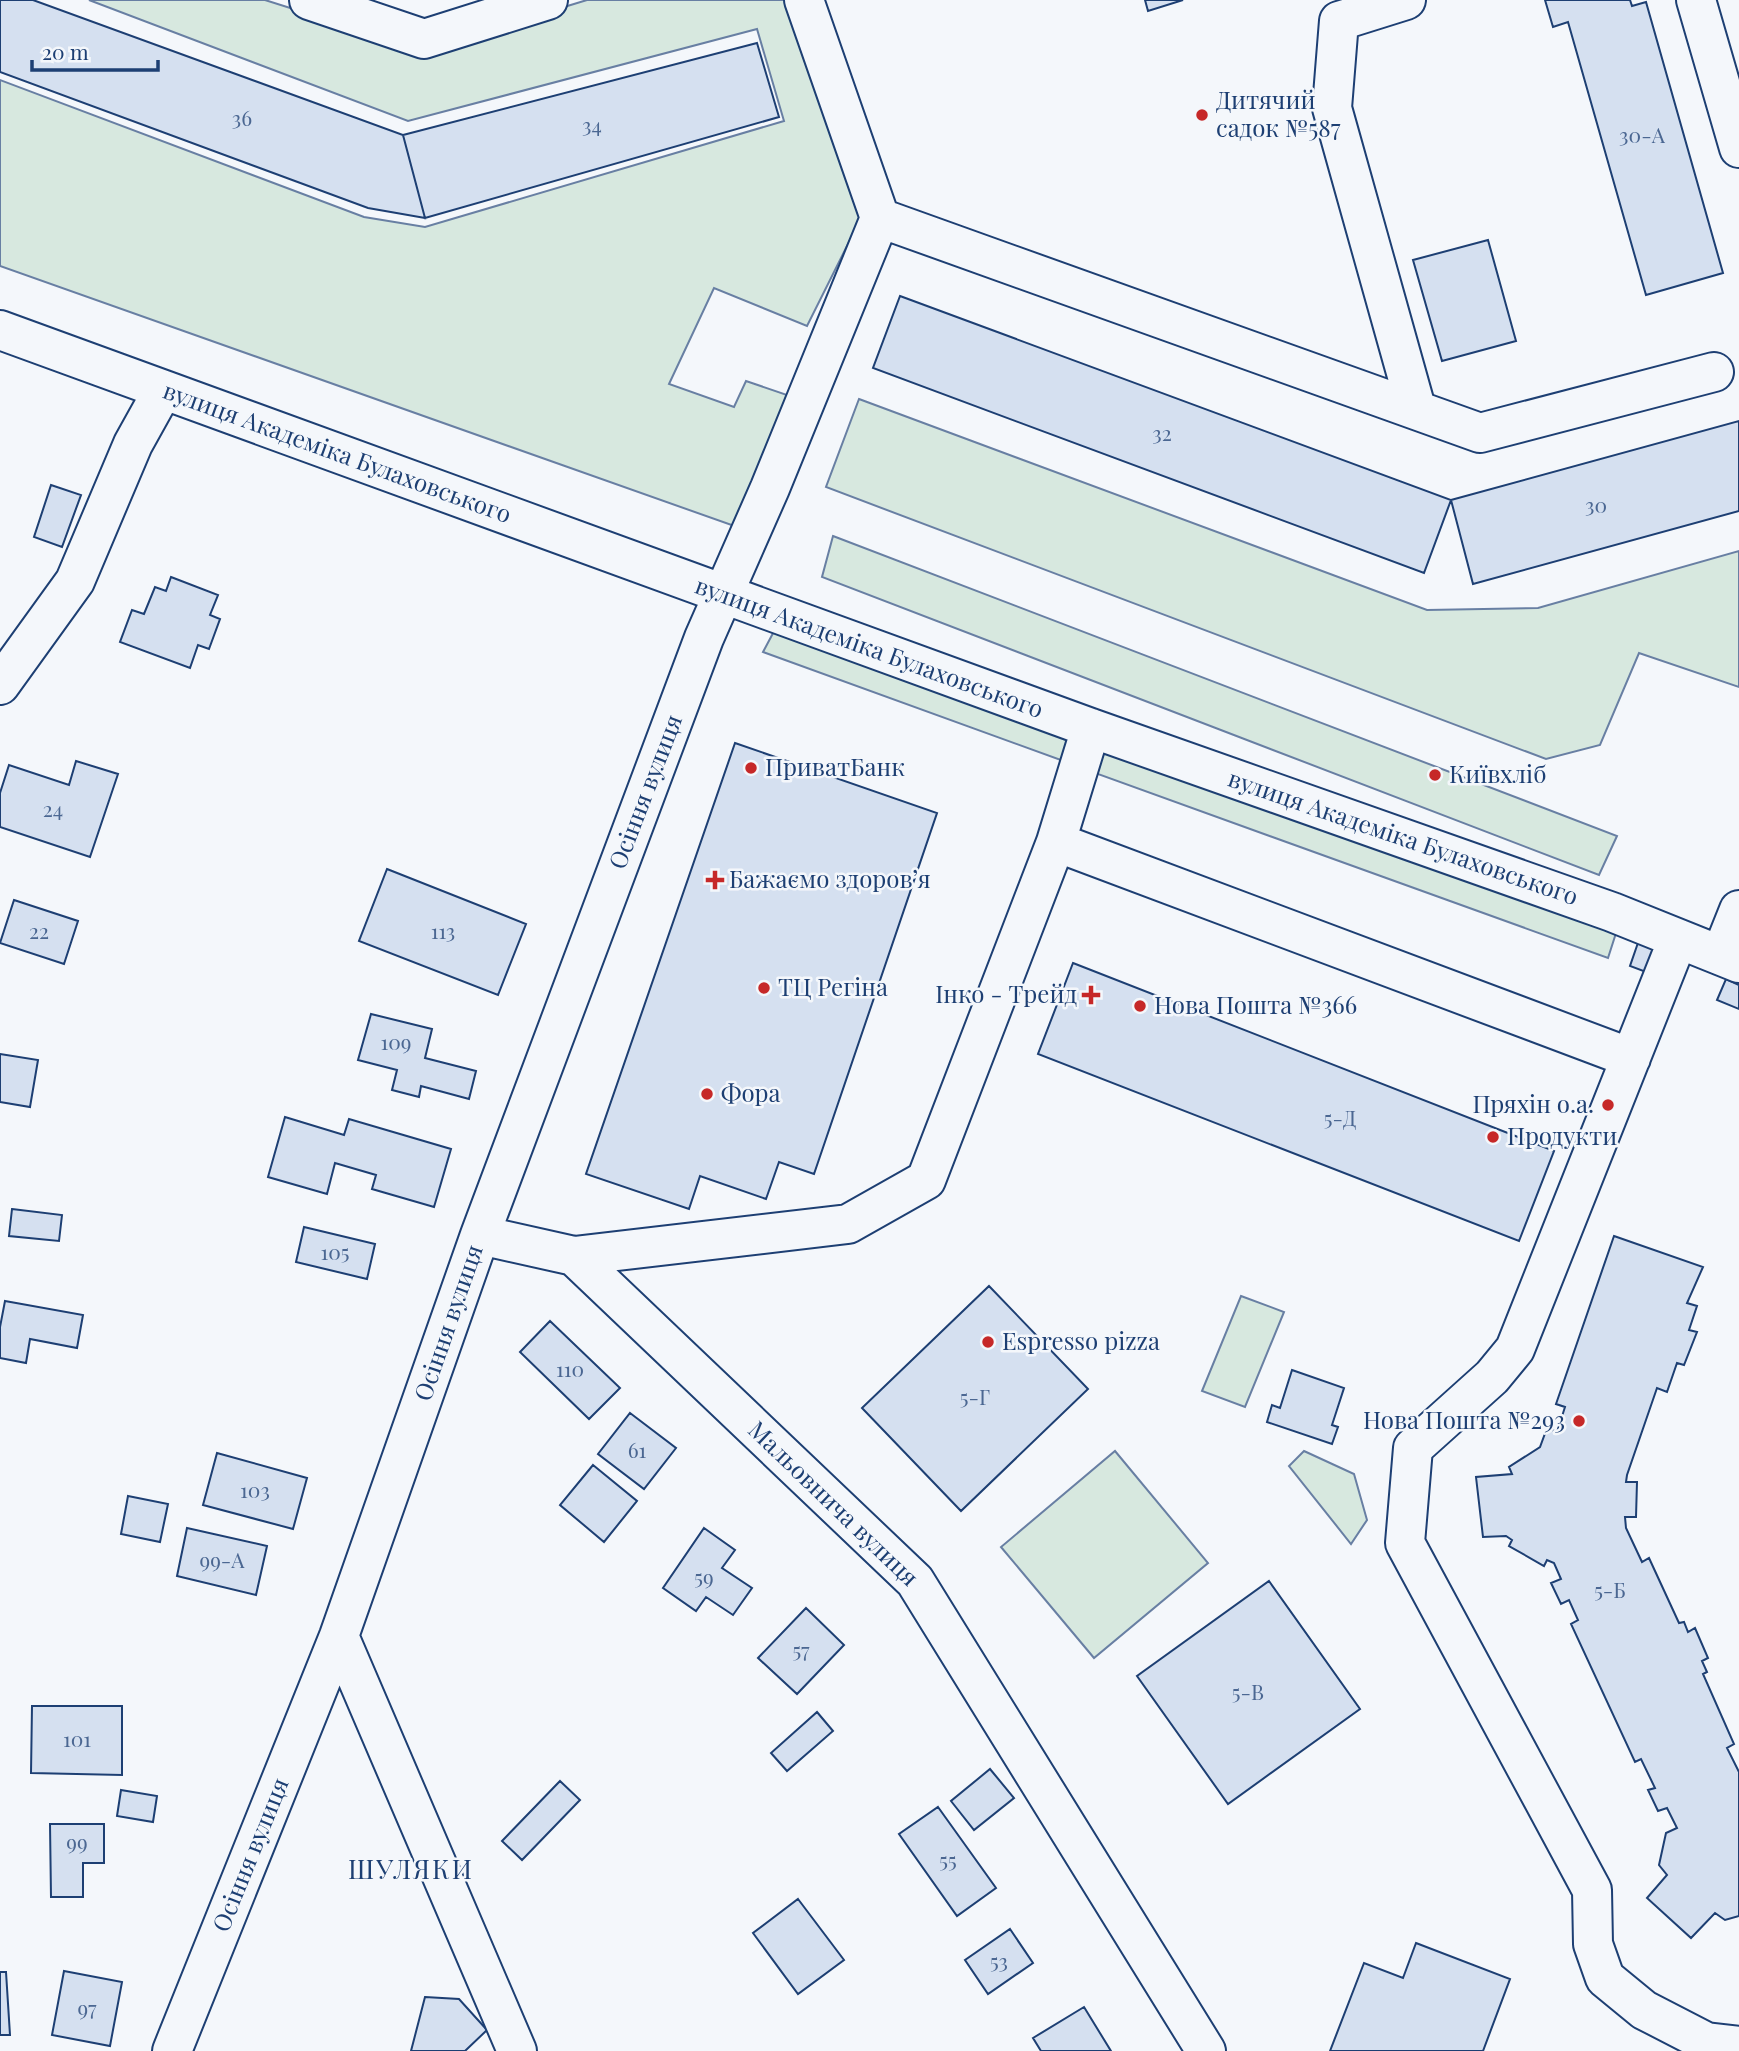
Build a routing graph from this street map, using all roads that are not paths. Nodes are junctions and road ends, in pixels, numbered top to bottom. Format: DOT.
graph roads {
  1 [pos="309,0"];
  2 [pos="548,0"];
  3 [pos="804,0"];
  4 [pos="1406,0"];
  5 [pos="1696,0"];
  6 [pos="1739,148"];
  7 [pos="880,218"];
  8 [pos="0,330"];
  9 [pos="1714,372"];
  10 [pos="163,390"];
  11 [pos="1416,408"];
  12 [pos="722,594"];
  13 [pos="0,685"];
  14 [pos="1091,728"];
  15 [pos="1056,842"];
  16 [pos="1739,910"];
  17 [pos="1678,939"];
  18 [pos="1730,959"];
  19 [pos="1631,1058"];
  20 [pos="480,1235"];
  21 [pos="574,1256"];
  22 [pos="339,1636"];
  23 [pos="1739,2046"];
  24 [pos="172,2051"];
  25 [pos="517,2051"];
  26 [pos="1206,2051"];
  1 -- 2 [label="street"];
  3 -- 7 [label="street"];
  4 -- 11 [label="street"];
  5 -- 6 [label="street"];
  7 -- 11 [label="street"];
  7 -- 12 [label="street, Осіння вулиця"];
  8 -- 10 [label="street, вулиця Академіка Булаховського"];
  9 -- 11 [label="street"];
  10 -- 12 [label="street, вулиця Академіка Булаховського"];
  10 -- 13 [label="street"];
  12 -- 14 [label="street, вулиця Академіка Булаховського"];
  12 -- 20 [label="street, Осіння вулиця"];
  14 -- 15 [label="street"];
  14 -- 17 [label="street, вулиця Академіка Булаховського"];
  15 -- 19 [label="street"];
  15 -- 21 [label="street"];
  16 -- 18 [label="street"];
  17 -- 18 [label="street, вулиця Академіка Булаховського"];
  17 -- 19 [label="street"];
  19 -- 23 [label="street"];
  20 -- 21 [label="street"];
  20 -- 22 [label="street, Осіння вулиця"];
  21 -- 26 [label="street, Мальовнича вулиця"];
  22 -- 24 [label="street, Осіння вулиця"];
  22 -- 25 [label="street"];
}
